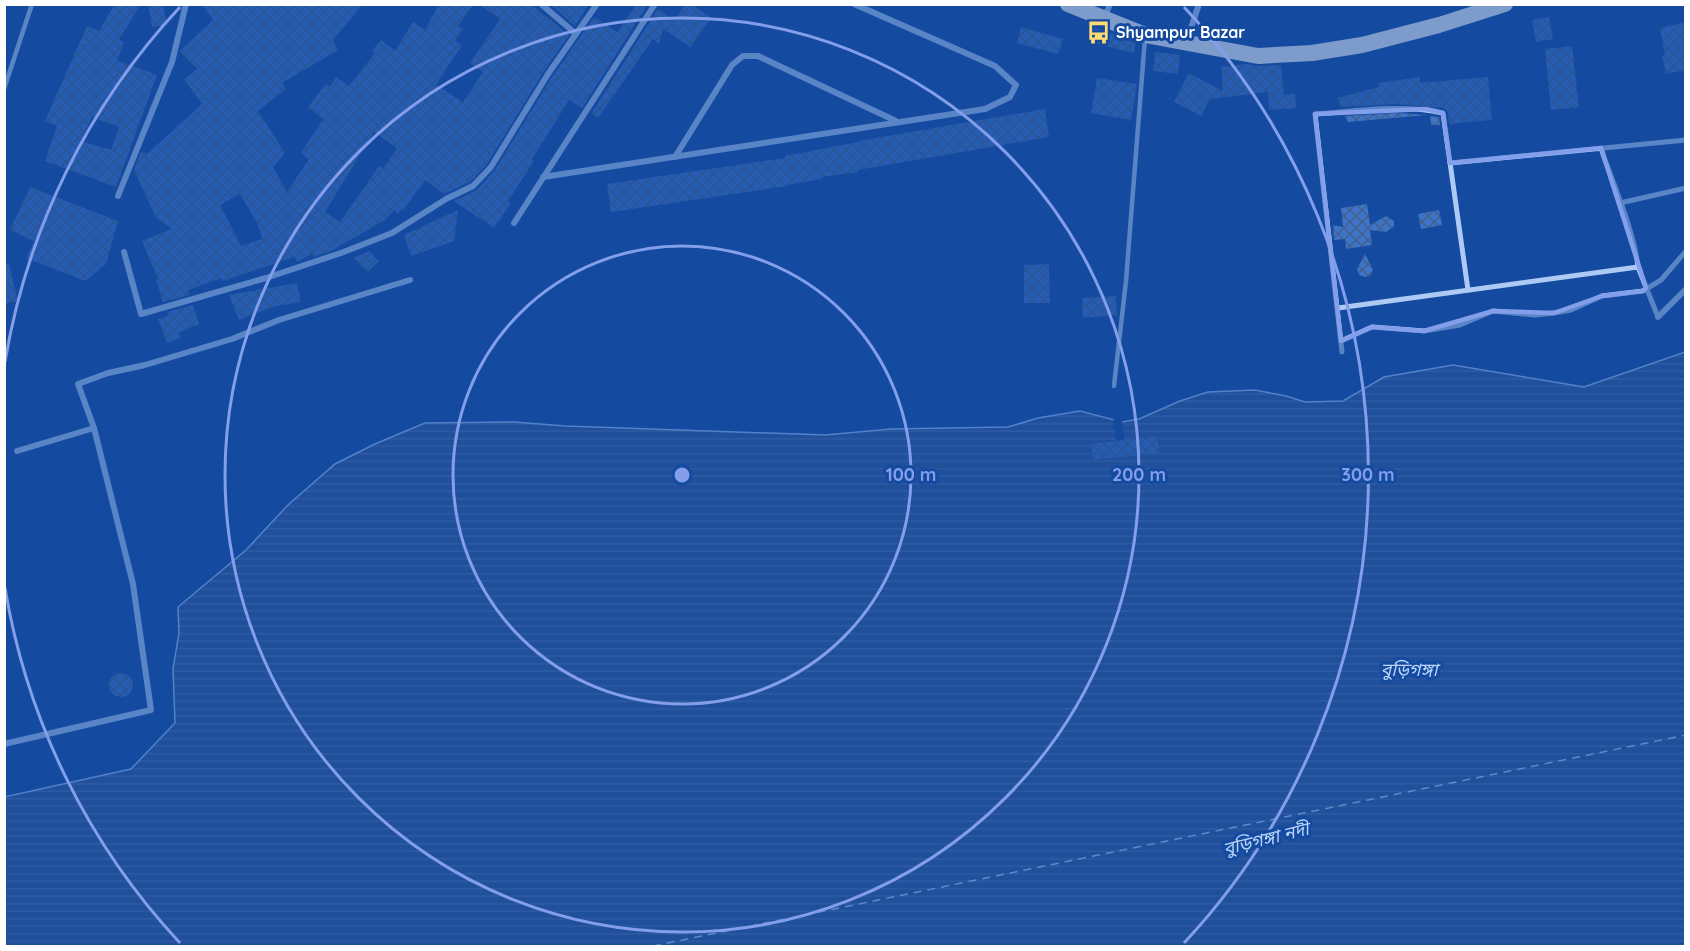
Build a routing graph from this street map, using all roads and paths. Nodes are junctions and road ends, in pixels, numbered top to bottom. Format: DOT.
graph roads {
  1 [pos="32,4"];
  2 [pos="186,4"];
  3 [pos="541,4"];
  4 [pos="597,4"];
  5 [pos="655,4"];
  6 [pos="854,4"];
  7 [pos="1068,4"];
  8 [pos="1199,4"];
  9 [pos="1503,5"];
  10 [pos="1107,12"];
  11 [pos="576,34"];
  12 [pos="1145,35"];
  13 [pos="1185,44"];
  14 [pos="4,89"];
  15 [pos="896,121"];
  16 [pos="1686,140"];
  17 [pos="1601,148"];
  18 [pos="675,157"];
  19 [pos="1450,163"];
  20 [pos="543,177"];
  21 [pos="1686,188"];
  22 [pos="118,196"];
  23 [pos="1620,203"];
  24 [pos="514,223"];
  25 [pos="1686,250"];
  26 [pos="124,252"];
  27 [pos="1638,267"];
  28 [pos="410,280"];
  29 [pos="1646,288"];
  30 [pos="1686,289"];
  31 [pos="1468,290"];
  32 [pos="1338,308"];
  33 [pos="1658,317"];
  34 [pos="1341,341"];
  35 [pos="1342,352"];
  36 [pos="1114,386"];
  37 [pos="94,428"];
  38 [pos="17,451"];
  39 [pos="4,744"];
  1 -- 14 [label="lane"];
  2 -- 22 [label="street"];
  3 -- 11 [label="street"];
  4 -- 11 [label="street"];
  5 -- 20 [label="street"];
  6 -- 15 [label="street"];
  7 -- 10 [label="highway"];
  8 -- 13 [label="street"];
  9 -- 13 [label="highway"];
  10 -- 12 [label="highway"];
  11 -- 26 [label="street"];
  12 -- 13 [label="highway"];
  12 -- 36 [label="lane"];
  15 -- 18 [label="street"];
  15 -- 18 [label="street"];
  16 -- 17 [label="street"];
  17 -- 19 [label="street"];
  17 -- 23 [label="street"];
  18 -- 20 [label="street"];
  19 -- 31 [label="street"];
  19 -- 32 [label="street"];
  20 -- 24 [label="street"];
  21 -- 23 [label="street"];
  23 -- 27 [label="street"];
  25 -- 29 [label="street"];
  27 -- 29 [label="street"];
  27 -- 31 [label="street"];
  28 -- 37 [label="street"];
  29 -- 33 [label="street"];
  29 -- 34 [label="street"];
  30 -- 33 [label="street"];
  31 -- 32 [label="street"];
  32 -- 34 [label="street"];
  34 -- 35 [label="street"];
  37 -- 38 [label="street"];
  37 -- 39 [label="street"];
}
